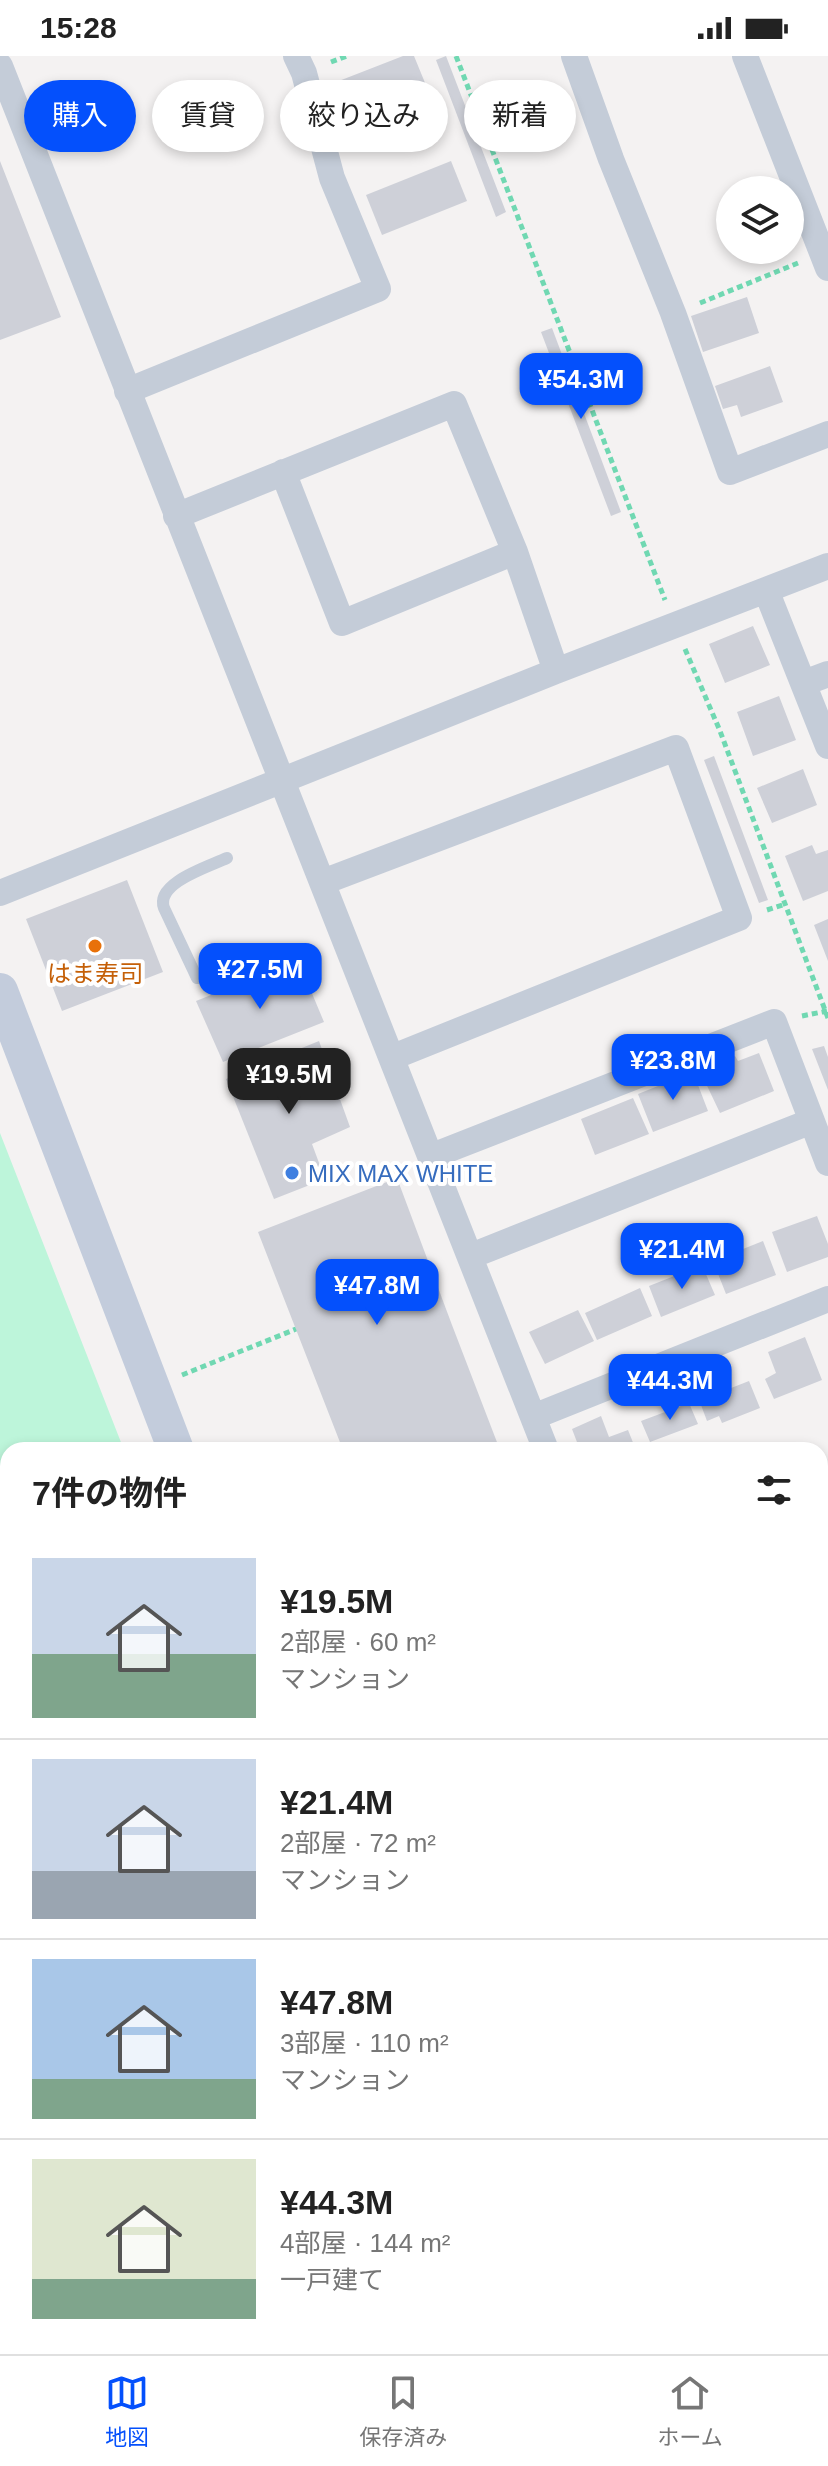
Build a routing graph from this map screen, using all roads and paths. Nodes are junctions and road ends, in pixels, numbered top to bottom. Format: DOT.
graph roads {
  1 [pos="296,56"];
  2 [pos="456,56"];
  3 [pos="574,56"];
  4 [pos="745,56"];
  5 [pos="0,66"];
  6 [pos="824,261"];
  7 [pos="673,313"];
  8 [pos="127,391"];
  9 [pos="828,434"];
  10 [pos="283,472"];
  11 [pos="176,516"];
  12 [pos="515,552"];
  13 [pos="828,566"];
  14 [pos="766,590"];
  15 [pos="668,607"];
  16 [pos="683,645"];
  17 [pos="556,671"];
  18 [pos="816,679"];
  19 [pos="828,746"];
  20 [pos="281,781"];
  21 [pos="227,858"];
  22 [pos="323,882"];
  23 [pos="0,893"];
  24 [pos="197,978"];
  25 [pos="0,991"];
  26 [pos="827,1013"];
  27 [pos="393,1057"];
  28 [pos="812,1121"];
  29 [pos="432,1156"];
  30 [pos="828,1163"];
  31 [pos="471,1256"];
  32 [pos="828,1299"];
  33 [pos="296,1329"];
  34 [pos="182,1375"];
  35 [pos="533,1417"];
  36 [pos="173,1442"];
  37 [pos="543,1442"];
  1 -- 8 [label="street"];
  2 -- 15 [label="path"];
  3 -- 7 [label="street"];
  4 -- 6 [label="street"];
  5 -- 8 [label="street"];
  6 -- 7 [label="path"];
  7 -- 9 [label="street"];
  8 -- 11 [label="street"];
  10 -- 11 [label="street"];
  10 -- 12 [label="street"];
  10 -- 12 [label="street"];
  11 -- 20 [label="street"];
  12 -- 17 [label="street"];
  13 -- 14 [label="street"];
  14 -- 17 [label="street"];
  14 -- 18 [label="street"];
  16 -- 26 [label="path"];
  17 -- 20 [label="street"];
  18 -- 19 [label="street"];
  20 -- 22 [label="street"];
  20 -- 23 [label="street"];
  21 -- 24 [label="lane"];
  22 -- 27 [label="street"];
  22 -- 27 [label="street"];
  25 -- 36 [label="street"];
  27 -- 29 [label="street"];
  28 -- 29 [label="street"];
  28 -- 30 [label="street"];
  28 -- 31 [label="street"];
  29 -- 31 [label="street"];
  31 -- 35 [label="street"];
  32 -- 35 [label="street"];
  33 -- 34 [label="path"];
  35 -- 37 [label="street"];
}
